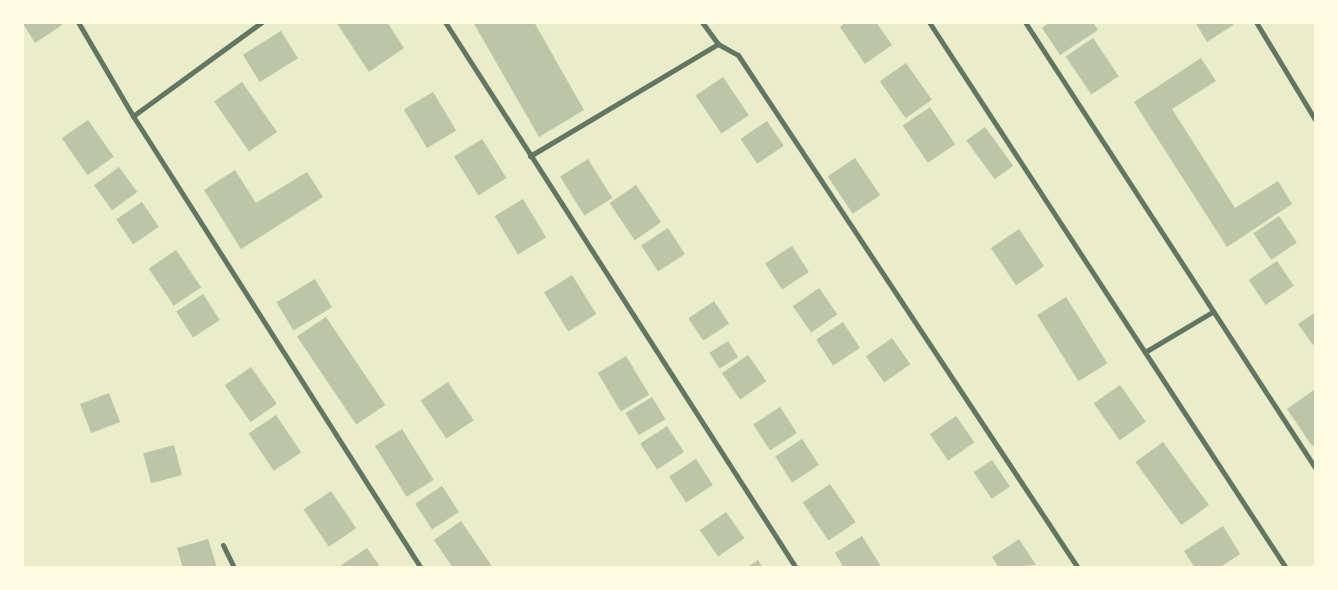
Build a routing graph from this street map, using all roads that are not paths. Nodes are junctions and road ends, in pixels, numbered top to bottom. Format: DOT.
graph roads {
  1 [pos="78,22"];
  2 [pos="262,22"];
  3 [pos="445,22"];
  4 [pos="702,22"];
  5 [pos="929,22"];
  6 [pos="1025,22"];
  7 [pos="1256,22"];
  8 [pos="718,44"];
  9 [pos="133,116"];
  10 [pos="1316,122"];
  11 [pos="530,156"];
  12 [pos="1212,312"];
  13 [pos="1145,352"];
  14 [pos="1316,469"];
  15 [pos="223,545"];
  16 [pos="234,568"];
  17 [pos="421,568"];
  18 [pos="796,568"];
  19 [pos="1078,568"];
  20 [pos="1286,568"];
  1 -- 9 [label="street"];
  2 -- 9 [label="street"];
  3 -- 11 [label="street"];
  4 -- 8 [label="street"];
  5 -- 13 [label="street"];
  6 -- 12 [label="street"];
  7 -- 10 [label="street"];
  8 -- 11 [label="street"];
  8 -- 19 [label="street"];
  9 -- 17 [label="street"];
  11 -- 18 [label="street"];
  12 -- 13 [label="street"];
  12 -- 14 [label="street"];
  13 -- 20 [label="street"];
  15 -- 16 [label="street"];
}
